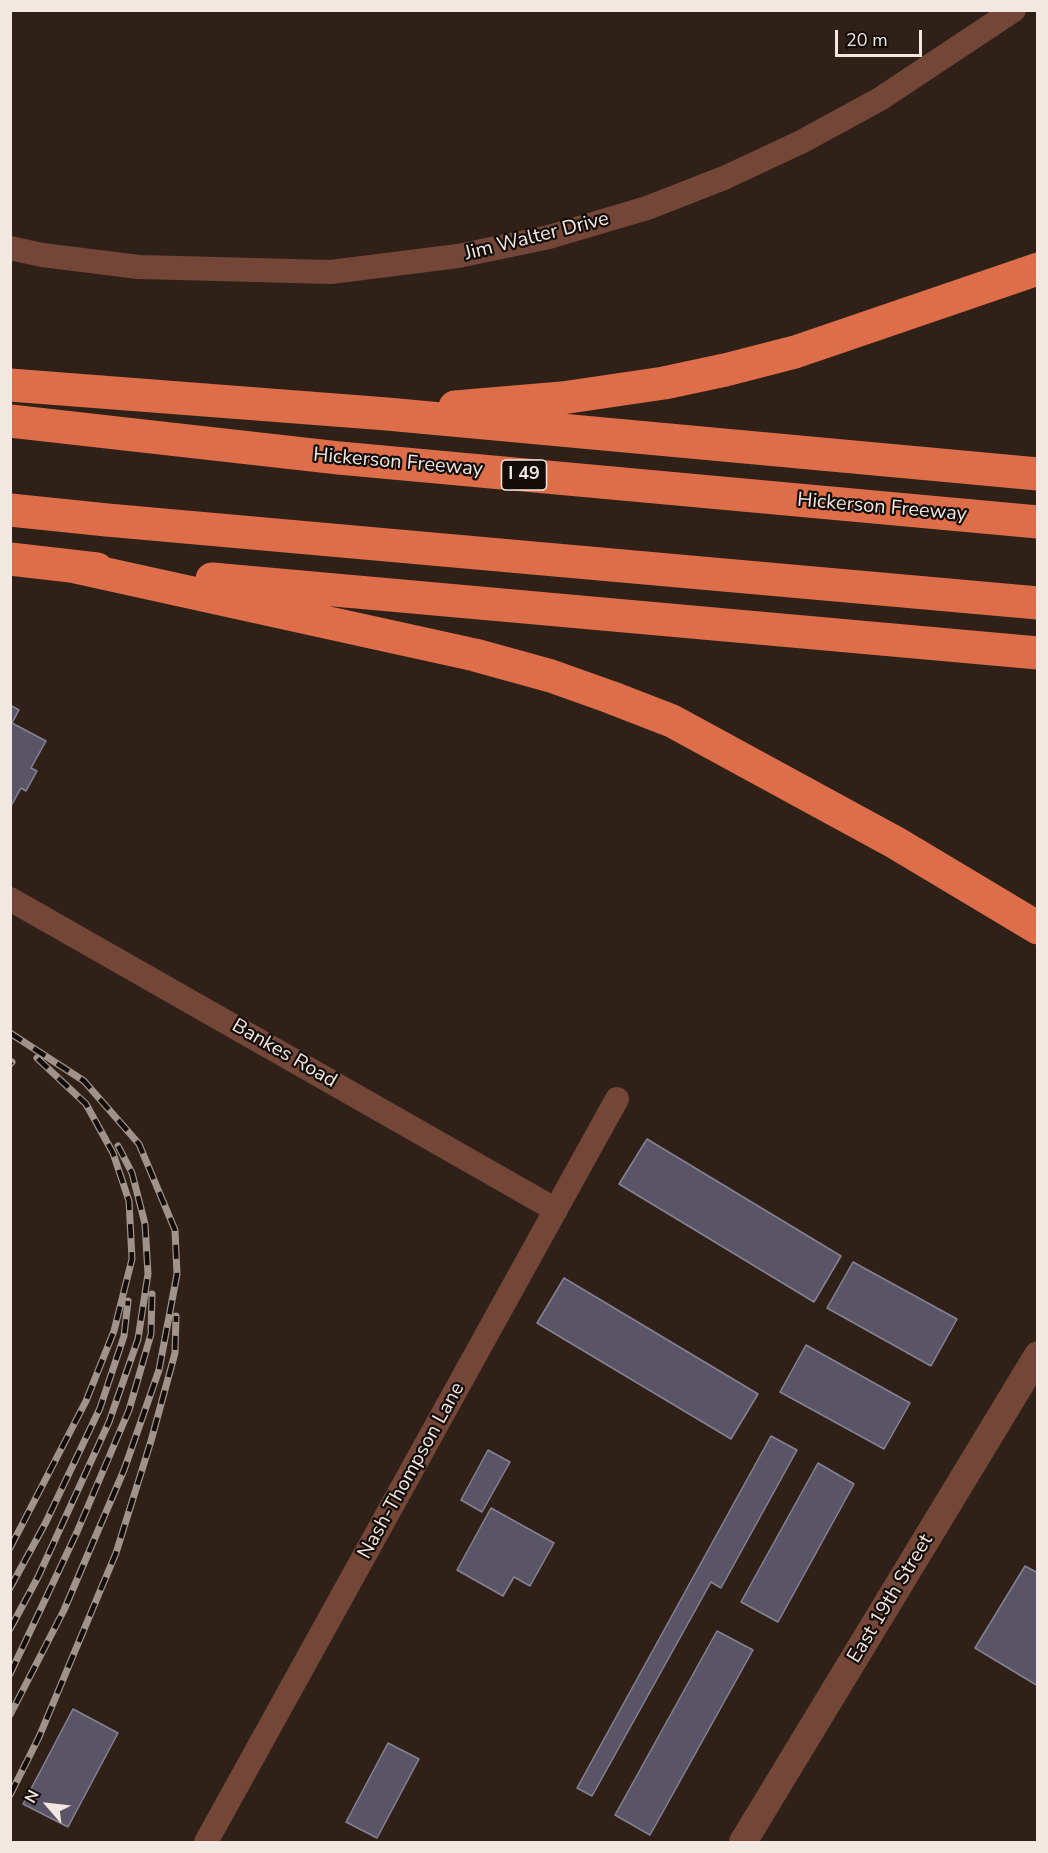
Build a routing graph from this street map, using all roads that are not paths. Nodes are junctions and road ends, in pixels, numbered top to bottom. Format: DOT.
graph roads {
  1 [pos="1014,10"];
  2 [pos="10,248"];
  3 [pos="1038,269"];
  4 [pos="10,385"];
  5 [pos="387,414"];
  6 [pos="10,421"];
  7 [pos="1038,474"];
  8 [pos="10,510"];
  9 [pos="1038,522"];
  10 [pos="10,559"];
  11 [pos="75,567"];
  12 [pos="1038,603"];
  13 [pos="1038,653"];
  14 [pos="10,899"];
  15 [pos="1038,928"];
  16 [pos="617,1099"];
  17 [pos="556,1210"];
  18 [pos="1038,1355"];
  19 [pos="1030,1385"];
  20 [pos="206,1842"];
  21 [pos="743,1842"];
  1 -- 2 [label="street, Jim Walter Drive"];
  3 -- 5 [label="highway"];
  4 -- 5 [label="highway"];
  5 -- 7 [label="highway"];
  6 -- 9 [label="highway, Hickerson Freeway / I 49"];
  8 -- 12 [label="highway"];
  10 -- 11 [label="highway"];
  11 -- 13 [label="highway"];
  11 -- 15 [label="highway"];
  14 -- 17 [label="street, Bankes Road"];
  16 -- 17 [label="street, Nash-Thompson Lane"];
  17 -- 20 [label="street, Nash-Thompson Lane"];
  18 -- 19 [label="street, East 19th Street"];
  19 -- 21 [label="street, East 19th Street"];
}
